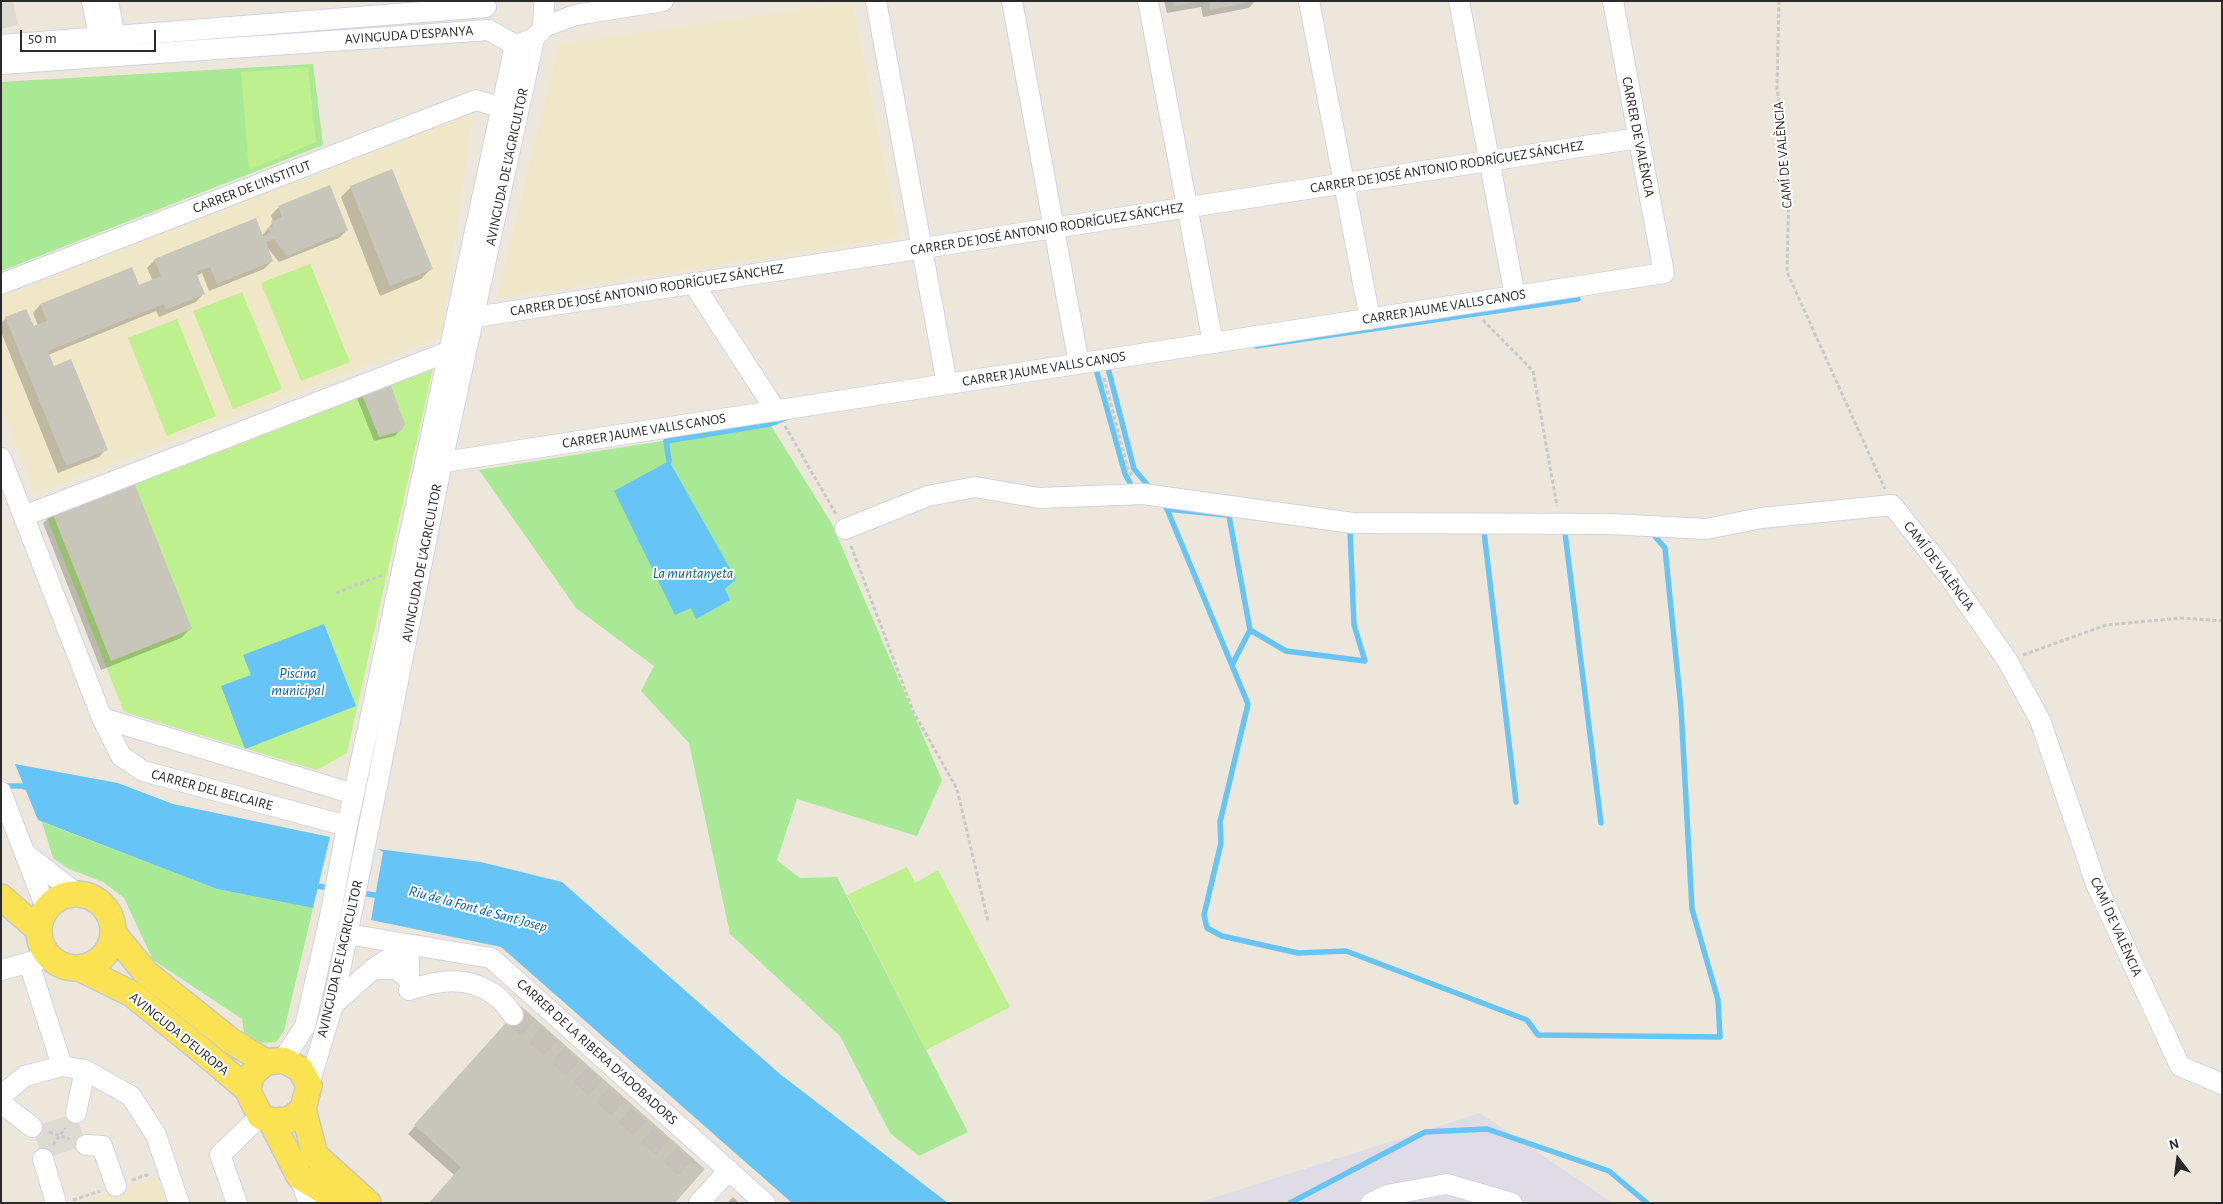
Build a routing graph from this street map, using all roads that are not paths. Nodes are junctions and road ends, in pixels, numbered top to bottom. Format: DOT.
graph roads {
  1 [pos="92,1"];
  2 [pos="108,1"];
  3 [pos="545,1"];
  4 [pos="663,1"];
  5 [pos="876,1"];
  6 [pos="1012,1"];
  7 [pos="1148,1"];
  8 [pos="1309,1"];
  9 [pos="1459,1"];
  10 [pos="1613,1"];
  11 [pos="488,4"];
  12 [pos="323,10"];
  13 [pos="489,30"];
  14 [pos="107,37"];
  15 [pos="531,37"];
  16 [pos="329,41"];
  17 [pos="1,45"];
  18 [pos="111,57"];
  19 [pos="1,64"];
  20 [pos="502,108"];
  21 [pos="1638,138"];
  22 [pos="1489,161"];
  23 [pos="1344,183"];
  24 [pos="1187,207"];
  25 [pos="1054,228"];
  26 [pos="922,248"];
  27 [pos="1664,274"];
  28 [pos="693,283"];
  29 [pos="1,284"];
  30 [pos="1515,296"];
  31 [pos="465,318"];
  32 [pos="1370,319"];
  33 [pos="1213,343"];
  34 [pos="450,351"];
  35 [pos="1079,364"];
  36 [pos="947,384"];
  37 [pos="776,411"];
  38 [pos="1,458"];
  39 [pos="434,464"];
  40 [pos="24,516"];
  41 [pos="845,529"];
  42 [pos="102,718"];
  43 [pos="354,794"];
  44 [pos="6,814"];
  45 [pos="346,832"];
  46 [pos="26,854"];
  47 [pos="1,892"];
  48 [pos="76,894"];
  49 [pos="1,897"];
  50 [pos="43,915"];
  51 [pos="349,927"];
  52 [pos="113,933"];
  53 [pos="409,945"];
  54 [pos="38,960"];
  55 [pos="373,968"];
  56 [pos="81,969"];
  57 [pos="1,970"];
  58 [pos="409,990"];
  59 [pos="332,1005"];
  60 [pos="514,1015"];
  61 [pos="275,1061"];
  62 [pos="62,1066"];
  63 [pos="86,1070"];
  64 [pos="2222,1084"];
  65 [pos="309,1085"];
  66 [pos="247,1089"];
  67 [pos="1,1096"];
  68 [pos="1,1103"];
  69 [pos="304,1109"];
  70 [pos="76,1113"];
  71 [pos="266,1119"];
  72 [pos="32,1127"];
  73 [pos="86,1145"];
  74 [pos="42,1159"];
  75 [pos="729,1170"];
  76 [pos="333,1172"];
  77 [pos="299,1176"];
  78 [pos="116,1186"];
  79 [pos="342,1202"];
  80 [pos="56,1203"];
  81 [pos="179,1203"];
  82 [pos="237,1203"];
  83 [pos="309,1203"];
  84 [pos="368,1203"];
  85 [pos="699,1203"];
  86 [pos="765,1203"];
  87 [pos="1371,1203"];
  88 [pos="1512,1203"];
  1 -- 14 [label="street"];
  2 -- 14 [label="street"];
  3 -- 15 [label="street"];
  4 -- 15 [label="street"];
  5 -- 26 [label="street"];
  6 -- 25 [label="street"];
  7 -- 24 [label="street"];
  8 -- 23 [label="street"];
  9 -- 22 [label="street"];
  10 -- 21 [label="street, CARRER DE VALÈNCIA"];
  11 -- 12 [label="street, AVINGUDA D'ESPANYA"];
  11 -- 13 [label="street"];
  12 -- 14 [label="street, AVINGUDA D'ESPANYA"];
  12 -- 16 [label="street, AVINGUDA D'ESPANYA"];
  13 -- 15 [label="street"];
  13 -- 16 [label="street, AVINGUDA D'ESPANYA"];
  14 -- 17 [label="street, AVINGUDA D'ESPANYA"];
  14 -- 18 [label="street"];
  15 -- 20 [label="street, AVINGUDA DE L'AGRICULTOR"];
  15 -- 31 [label="street, AVINGUDA DE L'AGRICULTOR"];
  16 -- 18 [label="street, AVINGUDA D'ESPANYA"];
  18 -- 19 [label="street, AVINGUDA D'ESPANYA"];
  20 -- 29 [label="street, CARRER DE L'INSTITUT"];
  20 -- 31 [label="street, AVINGUDA DE L'AGRICULTOR"];
  21 -- 22 [label="street, CARRER DE JOSÉ ANTONIO RODRÍGUEZ SÁNCHEZ"];
  21 -- 27 [label="street, CARRER DE VALÈNCIA"];
  22 -- 23 [label="street, CARRER DE JOSÉ ANTONIO RODRÍGUEZ SÁNCHEZ"];
  22 -- 30 [label="street"];
  23 -- 24 [label="street, CARRER DE JOSÉ ANTONIO RODRÍGUEZ SÁNCHEZ"];
  23 -- 32 [label="street"];
  24 -- 25 [label="street, CARRER DE JOSÉ ANTONIO RODRÍGUEZ SÁNCHEZ"];
  24 -- 33 [label="street"];
  25 -- 26 [label="street, CARRER DE JOSÉ ANTONIO RODRÍGUEZ SÁNCHEZ"];
  25 -- 35 [label="street"];
  26 -- 28 [label="street, CARRER DE JOSÉ ANTONIO RODRÍGUEZ SÁNCHEZ"];
  26 -- 36 [label="street"];
  27 -- 30 [label="street, CARRER JAUME VALLS CANOS"];
  28 -- 31 [label="street, CARRER DE JOSÉ ANTONIO RODRÍGUEZ SÁNCHEZ"];
  28 -- 37 [label="street"];
  30 -- 32 [label="street, CARRER JAUME VALLS CANOS"];
  31 -- 34 [label="street, AVINGUDA DE L'AGRICULTOR"];
  31 -- 39 [label="street, AVINGUDA DE L'AGRICULTOR"];
  32 -- 33 [label="street, CARRER JAUME VALLS CANOS"];
  33 -- 35 [label="street, CARRER JAUME VALLS CANOS"];
  34 -- 39 [label="street, AVINGUDA DE L'AGRICULTOR"];
  34 -- 40 [label="street"];
  35 -- 36 [label="street, CARRER JAUME VALLS CANOS"];
  36 -- 37 [label="street, CARRER JAUME VALLS CANOS"];
  37 -- 39 [label="street, CARRER JAUME VALLS CANOS"];
  38 -- 40 [label="street, CARRER DEL BELCAIRE"];
  39 -- 43 [label="street, AVINGUDA DE L'AGRICULTOR"];
  39 -- 51 [label="street, AVINGUDA DE L'AGRICULTOR"];
  40 -- 42 [label="street, CARRER DEL BELCAIRE"];
  41 -- 64 [label="street, CAMÍ DE VALÈNCIA"];
  42 -- 43 [label="street"];
  42 -- 45 [label="street, CARRER DEL BELCAIRE"];
  43 -- 45 [label="street, AVINGUDA DE L'AGRICULTOR"];
  44 -- 46 [label="street"];
  45 -- 61 [label="street, AVINGUDA DE L'AGRICULTOR"];
  46 -- 48 [label="street"];
  46 -- 50 [label="street"];
  47 -- 50 [label="main road"];
  48 -- 50 [label="main road"];
  48 -- 52 [label="main road"];
  49 -- 50 [label="main road"];
  50 -- 54 [label="main road"];
  51 -- 53 [label="street, CARRER DE LA RIBERA D'ADOBADORS"];
  51 -- 59 [label="street, AVINGUDA DE L'AGRICULTOR"];
  52 -- 56 [label="main road"];
  52 -- 61 [label="main road, AVINGUDA D'EUROPA"];
  53 -- 55 [label="street"];
  53 -- 55 [label="street"];
  53 -- 75 [label="street, CARRER DE LA RIBERA D'ADOBADORS"];
  54 -- 56 [label="main road"];
  54 -- 57 [label="street"];
  54 -- 62 [label="street"];
  55 -- 59 [label="street"];
  56 -- 66 [label="main road, AVINGUDA D'EUROPA"];
  58 -- 60 [label="street"];
  59 -- 65 [label="street, AVINGUDA DE L'AGRICULTOR"];
  61 -- 65 [label="main road"];
  61 -- 66 [label="main road"];
  62 -- 63 [label="street"];
  62 -- 67 [label="street"];
  63 -- 70 [label="street"];
  63 -- 81 [label="street"];
  65 -- 69 [label="main road"];
  66 -- 71 [label="main road"];
  68 -- 72 [label="street"];
  69 -- 71 [label="main road"];
  69 -- 76 [label="main road"];
  71 -- 77 [label="main road"];
  71 -- 82 [label="street"];
  73 -- 78 [label="street"];
  74 -- 80 [label="street"];
  75 -- 85 [label="street"];
  75 -- 86 [label="street, CARRER DE LA RIBERA D'ADOBADORS"];
  76 -- 79 [label="street"];
  76 -- 84 [label="main road"];
  77 -- 79 [label="main road"];
  77 -- 83 [label="street"];
  87 -- 88 [label="street"];
}
